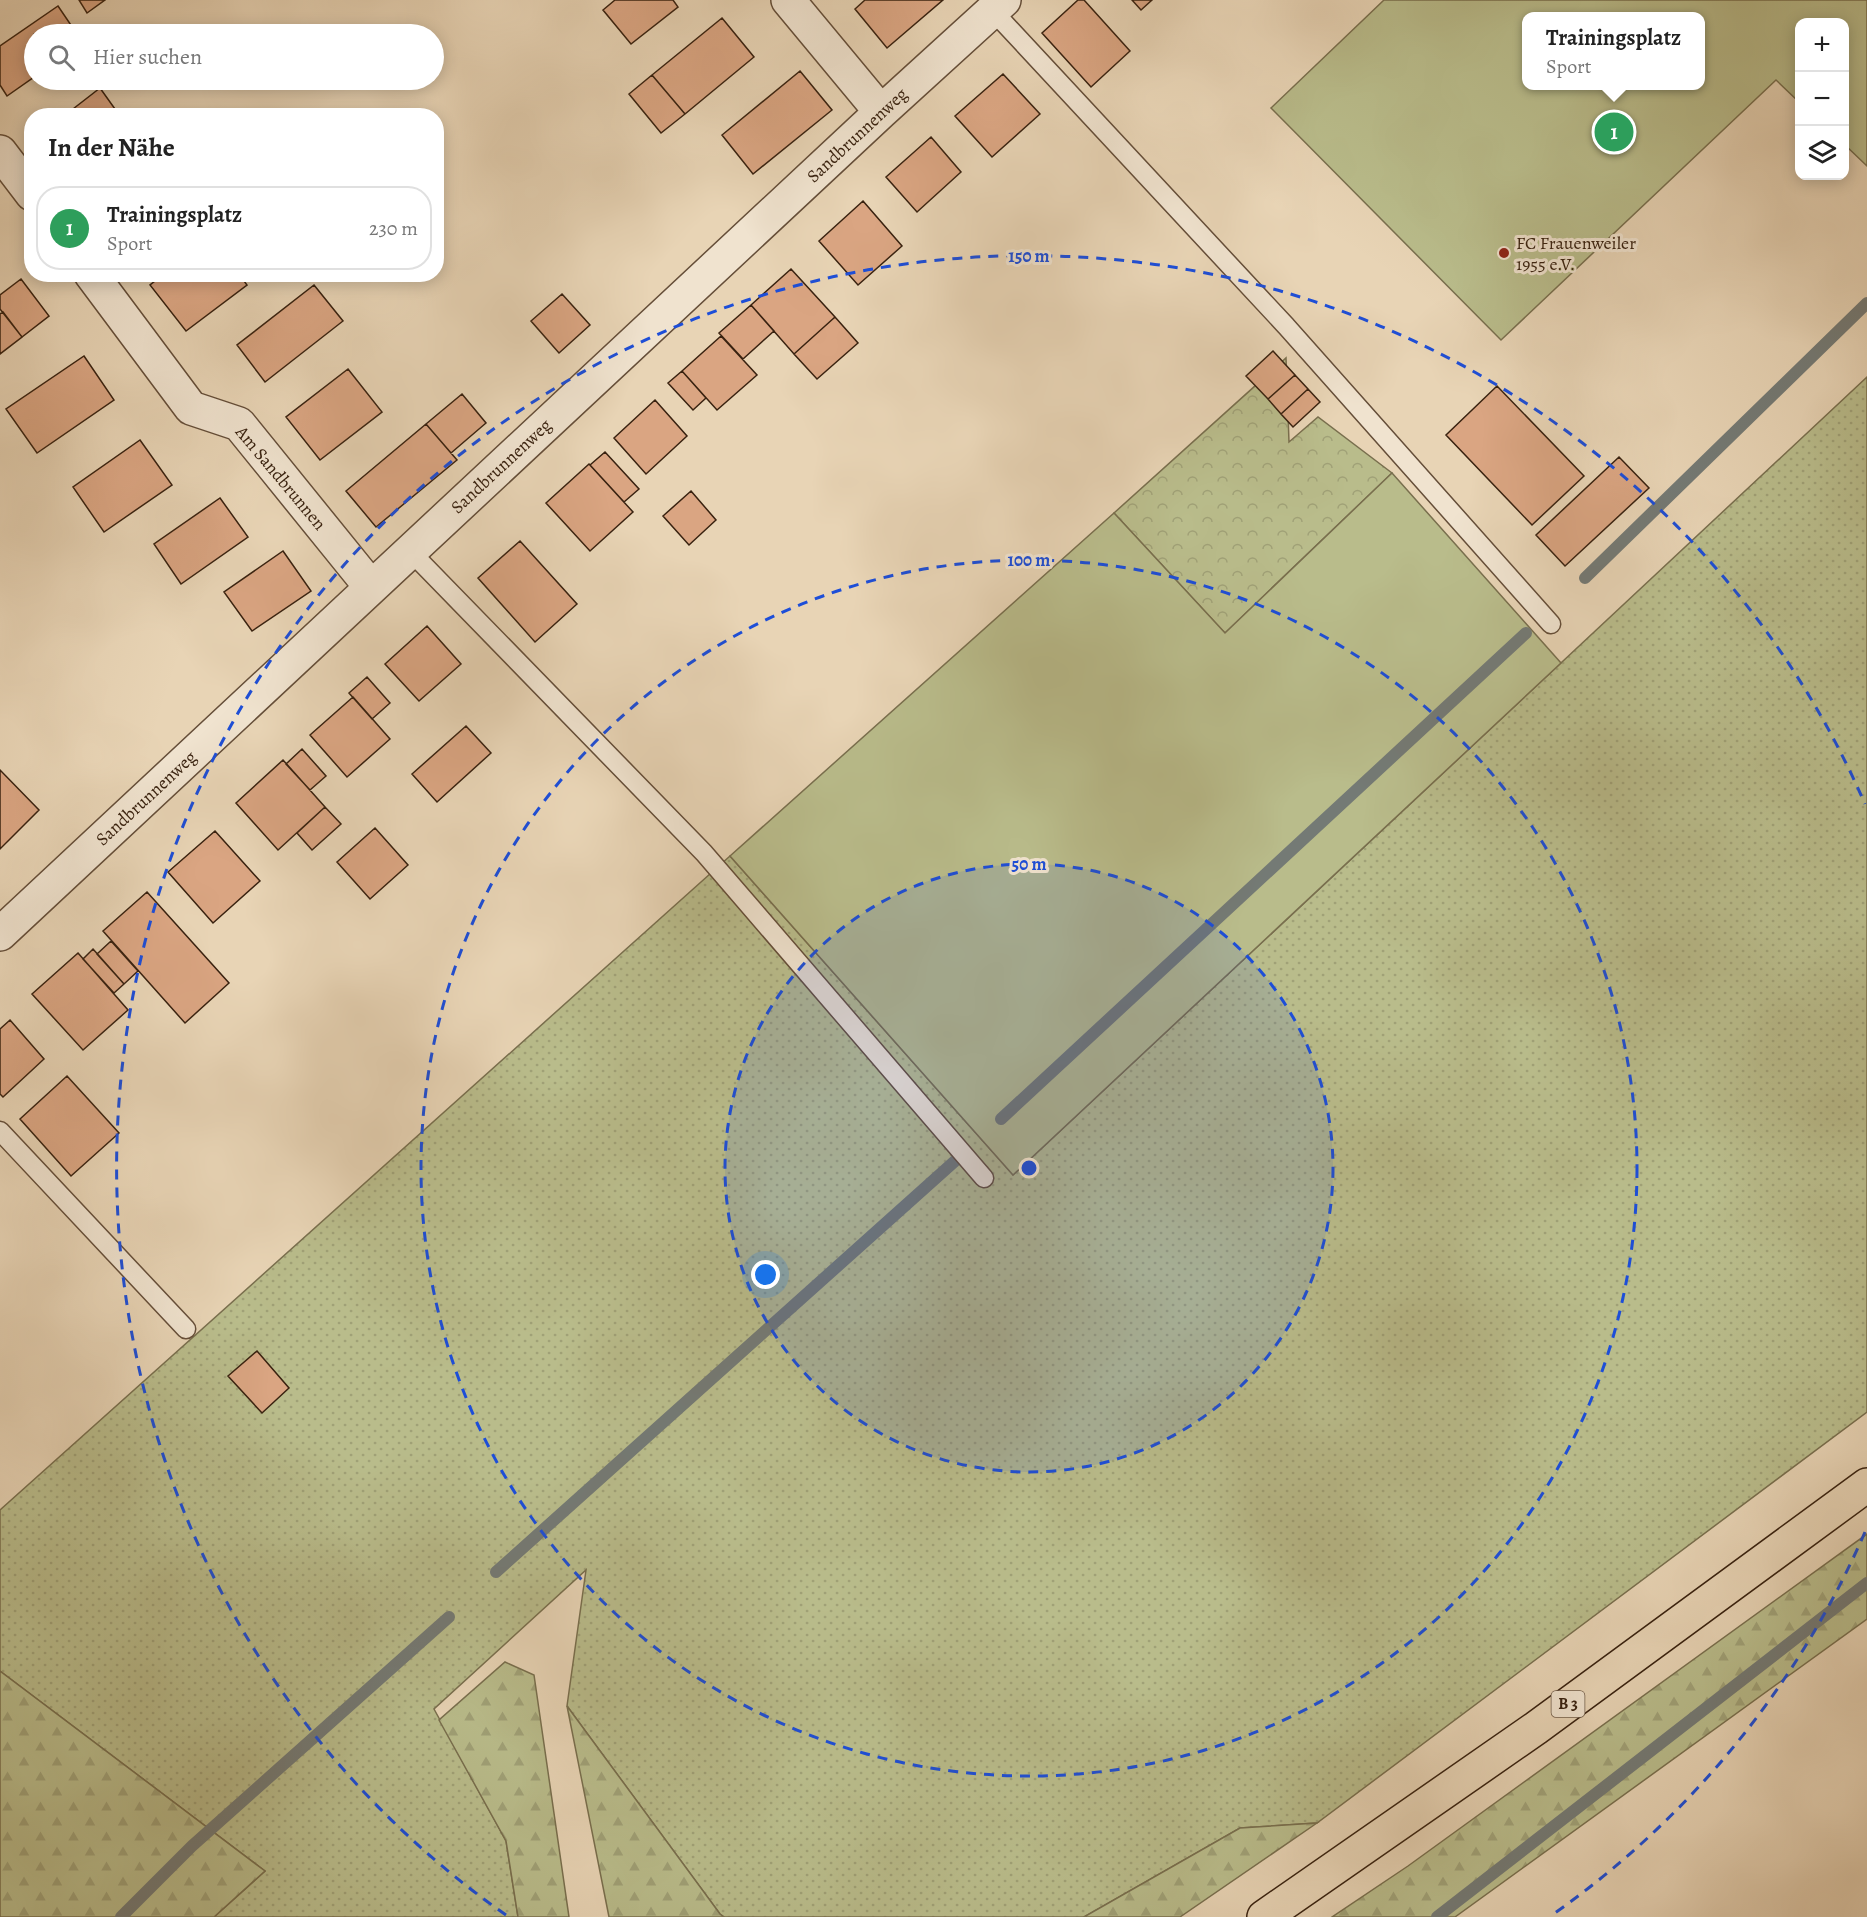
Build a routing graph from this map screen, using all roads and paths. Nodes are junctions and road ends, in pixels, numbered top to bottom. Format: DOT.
graph roads {
  1 [pos="788,0"];
  2 [pos="999,5"];
  3 [pos="881,112"];
  4 [pos="0,152"];
  5 [pos="24,184"];
  6 [pos="97,282"];
  7 [pos="410,551"];
  8 [pos="371,587"];
  9 [pos="1551,624"];
  10 [pos="5,921"];
  11 [pos="0,1131"];
  12 [pos="984,1178"];
  13 [pos="186,1329"];
  14 [pos="1867,1485"];
  15 [pos="1264,1917"];
  1 -- 3 [label="street"];
  2 -- 3 [label="street, Sandbrunnenweg"];
  2 -- 9 [label="lane"];
  3 -- 7 [label="street, Sandbrunnenweg"];
  4 -- 5 [label="street"];
  6 -- 8 [label="street, Am Sandbrunnen"];
  7 -- 8 [label="street, Sandbrunnenweg"];
  7 -- 12 [label="lane"];
  8 -- 10 [label="street, Sandbrunnenweg"];
  11 -- 13 [label="lane"];
  14 -- 15 [label="main road, B 3"];
}
